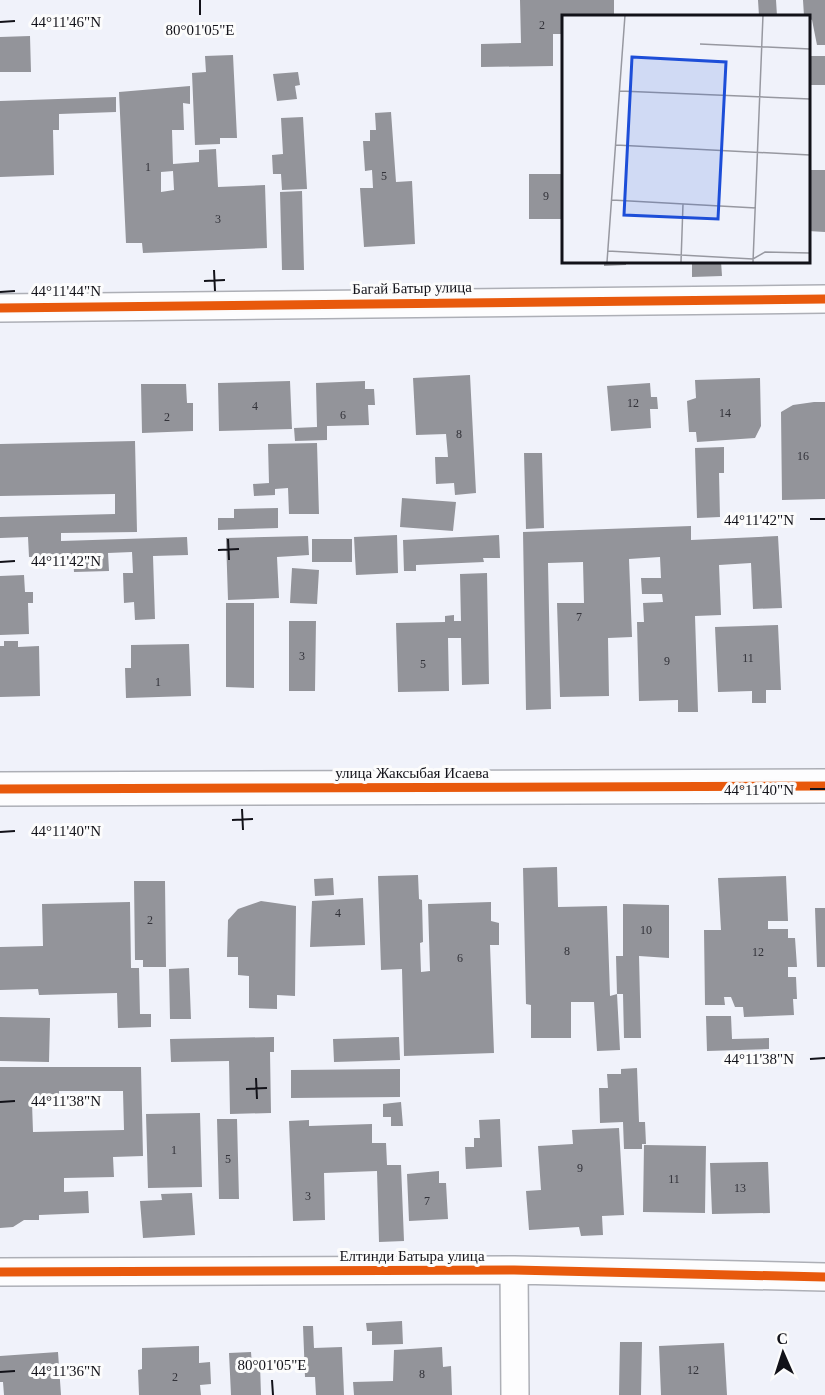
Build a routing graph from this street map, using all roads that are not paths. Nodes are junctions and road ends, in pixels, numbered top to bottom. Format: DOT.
graph roads {
  1 [pos="825,299"];
  2 [pos="0,308"];
  3 [pos="825,786"];
  4 [pos="0,789"];
  5 [pos="514,1270"];
  6 [pos="0,1272"];
  7 [pos="825,1277"];
  8 [pos="515,1395"];
  1 -- 2 [label="street, Багай Батыр улица"];
  3 -- 4 [label="street, улица Жаксыбая Исаева"];
  5 -- 6 [label="street, Елтинди Батыра улица"];
  5 -- 7 [label="street, Елтинди Батыра улица"];
  5 -- 8 [label="street"];
}
